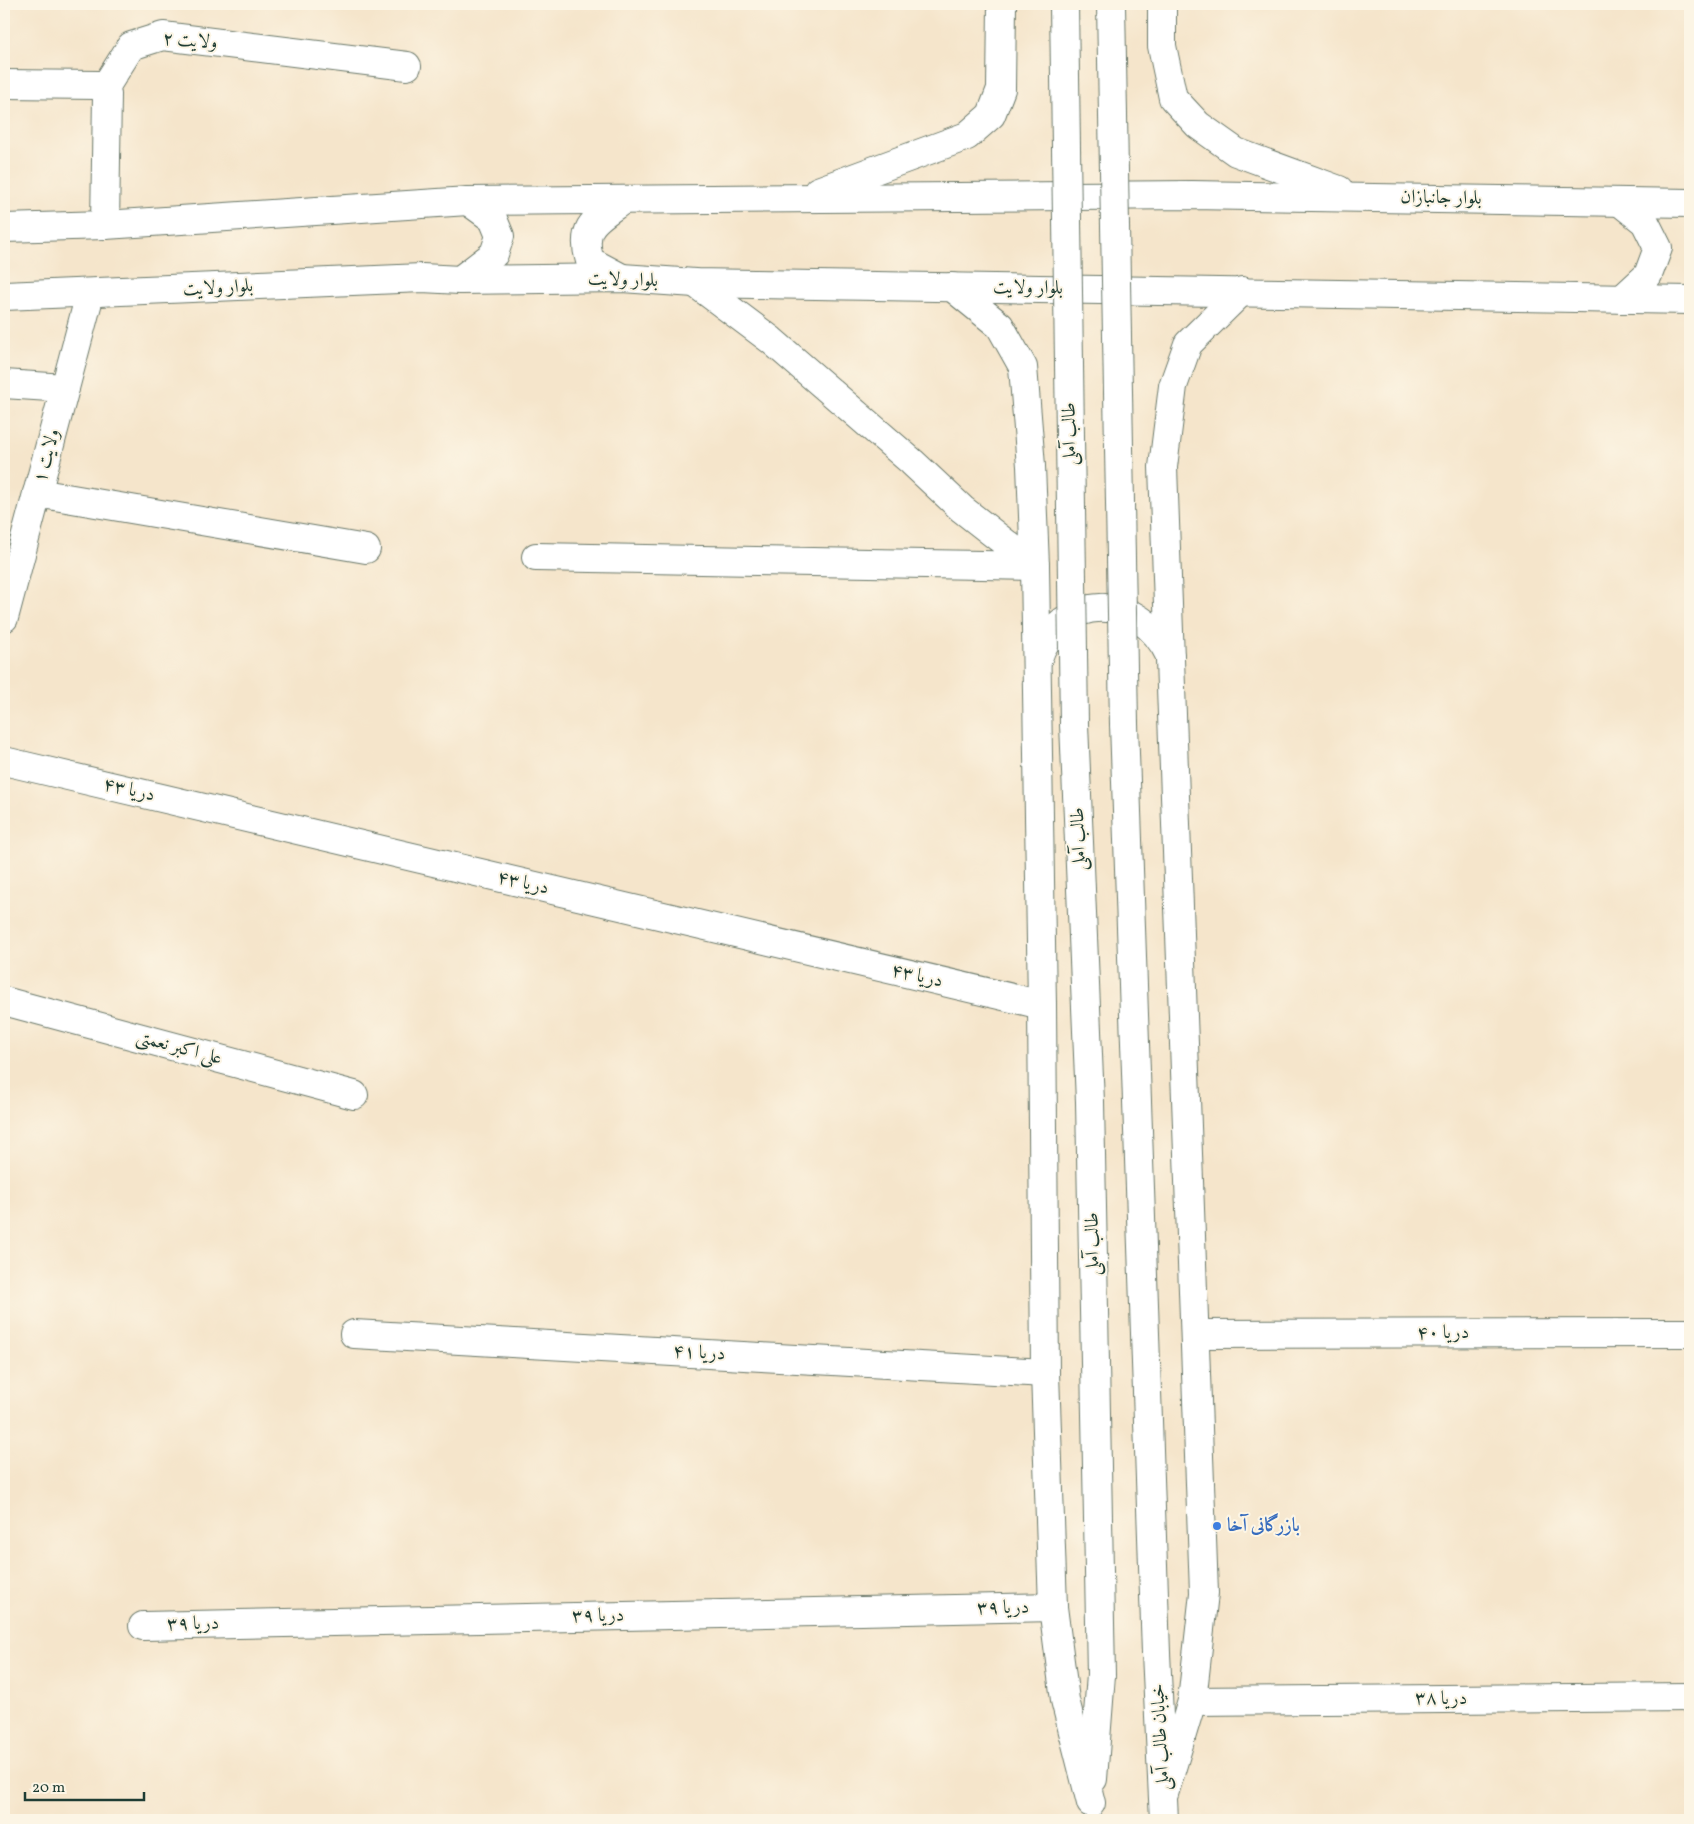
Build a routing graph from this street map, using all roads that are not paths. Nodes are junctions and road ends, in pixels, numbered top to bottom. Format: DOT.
graph roads {
  1 [pos="1002,4"];
  2 [pos="1064,4"];
  3 [pos="1111,4"];
  4 [pos="1162,4"];
  5 [pos="407,66"];
  6 [pos="4,84"];
  7 [pos="104,89"];
  8 [pos="1354,196"];
  9 [pos="796,198"];
  10 [pos="623,200"];
  11 [pos="468,201"];
  12 [pos="1620,202"];
  13 [pos="1690,203"];
  14 [pos="106,225"];
  15 [pos="4,228"];
  16 [pos="622,278"];
  17 [pos="460,280"];
  18 [pos="695,283"];
  19 [pos="952,287"];
  20 [pos="1242,291"];
  21 [pos="90,294"];
  22 [pos="4,296"];
  23 [pos="1622,299"];
  24 [pos="1690,300"];
  25 [pos="4,384"];
  26 [pos="65,388"];
  27 [pos="37,493"];
  28 [pos="366,548"];
  29 [pos="536,557"];
  30 [pos="1034,566"];
  31 [pos="4,618"];
  32 [pos="1170,656"];
  33 [pos="1036,665"];
  34 [pos="4,760"];
  35 [pos="4,1001"];
  36 [pos="1042,1005"];
  37 [pos="354,1095"];
  38 [pos="1690,1333"];
  39 [pos="354,1334"];
  40 [pos="1196,1334"];
  41 [pos="1045,1373"];
  42 [pos="1053,1607"];
  43 [pos="143,1626"];
  44 [pos="1690,1697"];
  45 [pos="1192,1701"];
  46 [pos="1164,1807"];
  47 [pos="1091,1812"];
  1 -- 9 [label="main road"];
  2 -- 47 [label="main road, طالب آملی, bridge"];
  3 -- 46 [label="main road, خیابان طالب آملی, bridge"];
  4 -- 8 [label="main road"];
  5 -- 7 [label="main road, ولایت ۲"];
  6 -- 7 [label="main road"];
  7 -- 14 [label="main road"];
  8 -- 9 [label="main road, بلوار جانبازان"];
  8 -- 12 [label="main road, بلوار جانبازان"];
  9 -- 10 [label="main road"];
  10 -- 11 [label="main road"];
  10 -- 16 [label="main road"];
  11 -- 14 [label="main road"];
  11 -- 17 [label="main road"];
  12 -- 13 [label="main road, بلوار جانبازان"];
  12 -- 23 [label="main road"];
  14 -- 15 [label="main road"];
  16 -- 17 [label="main road, بلوار ولایت"];
  16 -- 18 [label="main road, بلوار ولایت"];
  17 -- 21 [label="main road, بلوار ولایت"];
  18 -- 19 [label="main road, بلوار ولایت"];
  18 -- 30 [label="main road"];
  19 -- 20 [label="main road, بلوار ولایت"];
  19 -- 30 [label="main road"];
  20 -- 23 [label="main road"];
  20 -- 32 [label="main road"];
  21 -- 22 [label="main road, بلوار ولایت"];
  21 -- 26 [label="main road, ولایت ۱"];
  23 -- 24 [label="main road"];
  25 -- 26 [label="main road"];
  26 -- 27 [label="main road, ولایت ۱"];
  27 -- 28 [label="main road"];
  27 -- 31 [label="main road, ولایت ۱"];
  29 -- 30 [label="main road"];
  30 -- 33 [label="main road"];
  32 -- 33 [label="main road"];
  32 -- 40 [label="main road"];
  33 -- 36 [label="main road"];
  34 -- 36 [label="main road, دریا ۴۳"];
  35 -- 37 [label="main road, علی اکبر نعمتی"];
  36 -- 41 [label="main road"];
  38 -- 40 [label="main road, دریا ۴۰"];
  39 -- 41 [label="main road, دریا ۴۱"];
  40 -- 45 [label="main road"];
  41 -- 42 [label="main road"];
  42 -- 43 [label="main road, دریا ۳۹"];
  42 -- 47 [label="main road"];
  44 -- 45 [label="main road, دریا ۳۸"];
  45 -- 46 [label="main road"];
}
